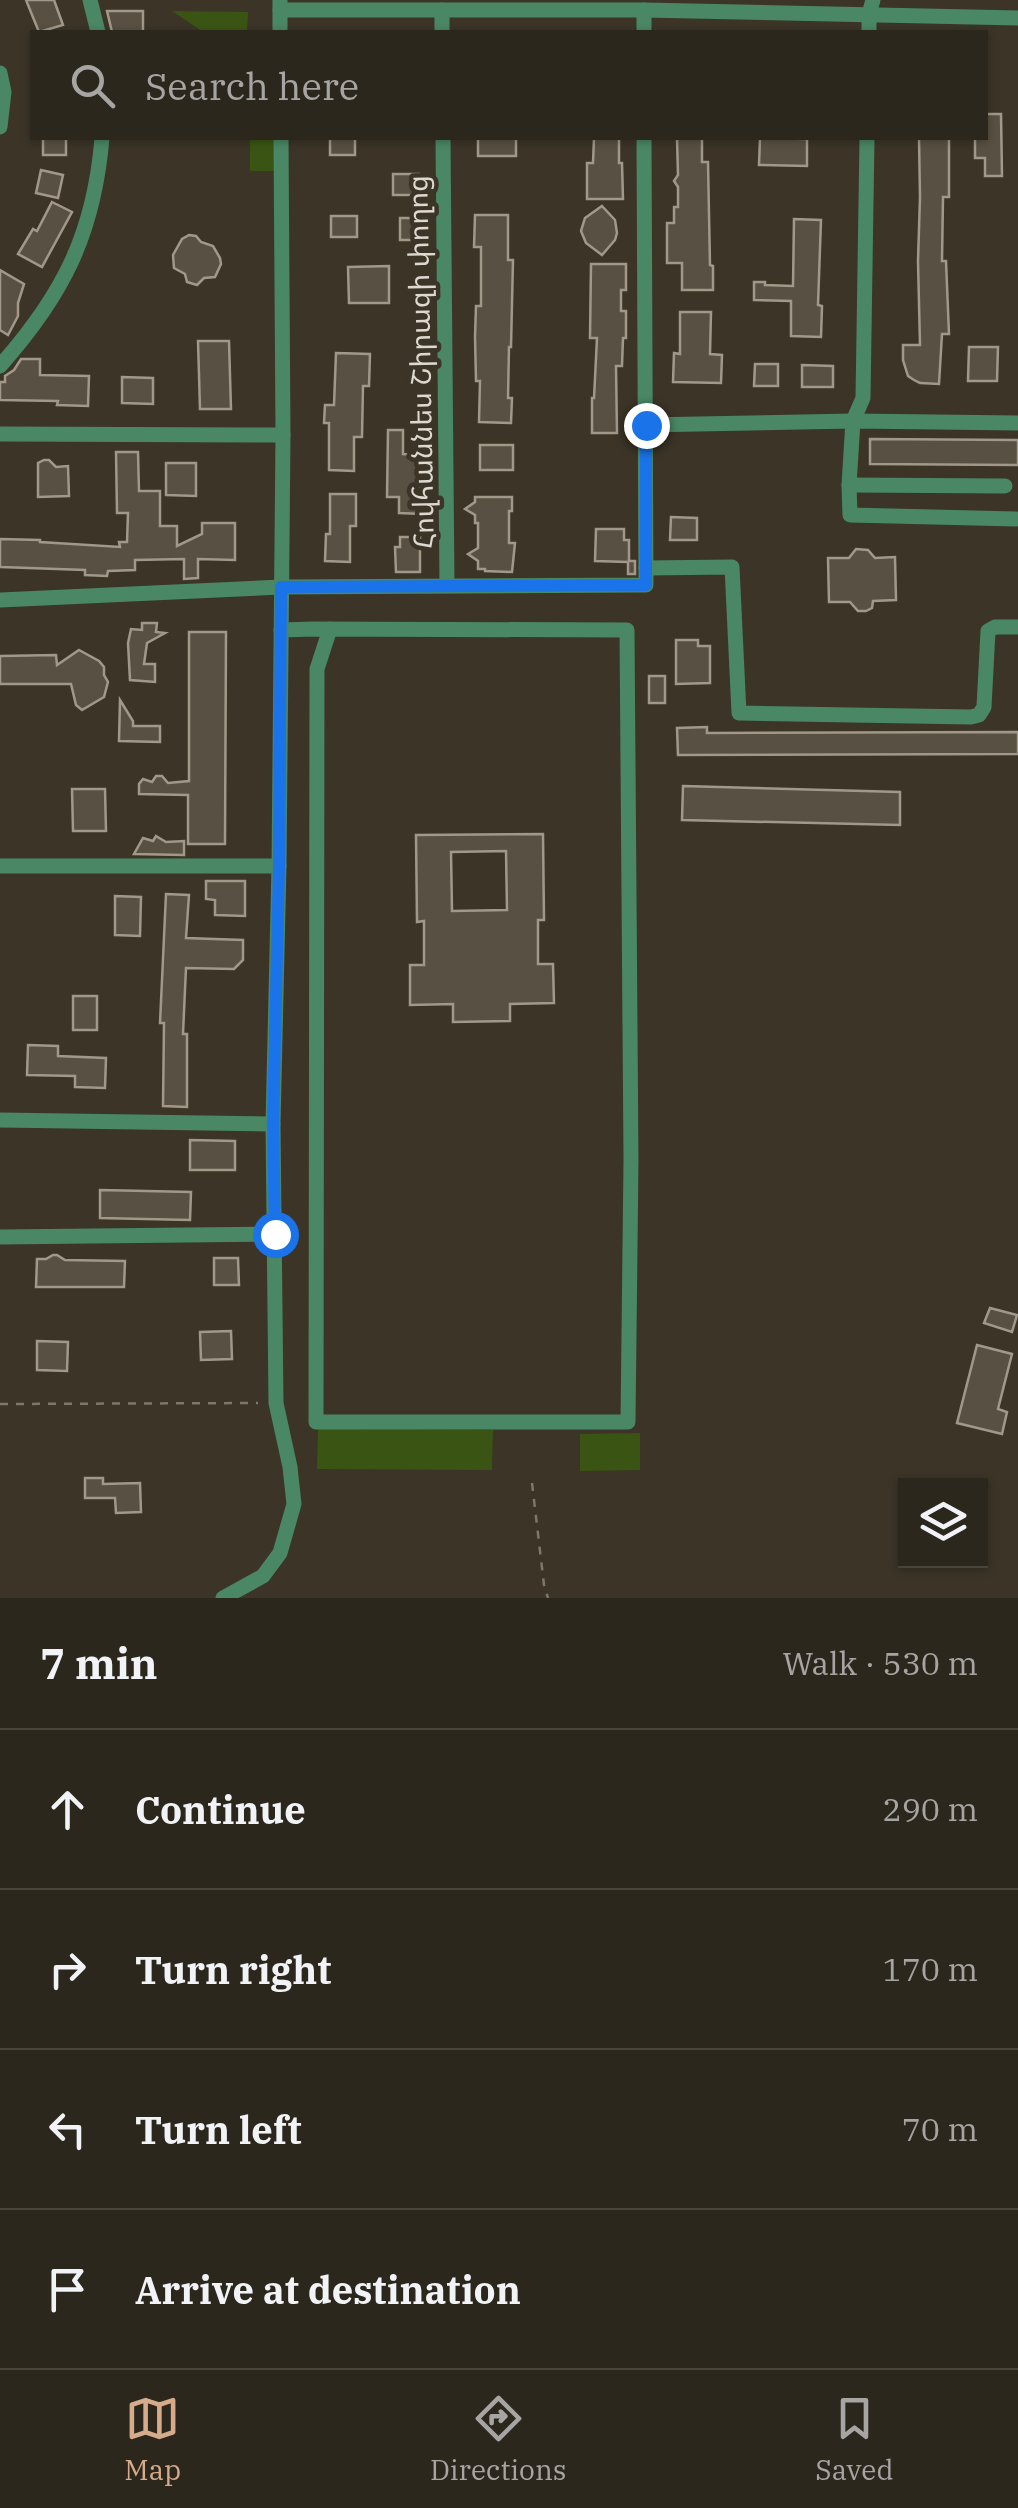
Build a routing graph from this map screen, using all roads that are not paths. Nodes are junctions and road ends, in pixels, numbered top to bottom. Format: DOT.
graph roads {
  1 [pos="90,0"];
  2 [pos="280,5"];
  3 [pos="871,7"];
  4 [pos="442,10"];
  5 [pos="644,10"];
  6 [pos="1018,18"];
  7 [pos="98,30"];
  8 [pos="442,30"];
  9 [pos="644,30"];
  10 [pos="0,73"];
  11 [pos="0,127"];
  12 [pos="102,140"];
  13 [pos="281,140"];
  14 [pos="443,140"];
  15 [pos="644,140"];
  16 [pos="867,140"];
  17 [pos="0,366"];
  18 [pos="854,421"];
  19 [pos="1018,423"];
  20 [pos="646,425"];
  21 [pos="0,434"];
  22 [pos="283,435"];
  23 [pos="849,485"];
  24 [pos="1004,486"];
  25 [pos="1016,519"];
  26 [pos="646,568"];
  27 [pos="447,585"];
  28 [pos="281,587"];
  29 [pos="0,600"];
  30 [pos="1018,627"];
  31 [pos="281,630"];
  32 [pos="330,630"];
  33 [pos="0,866"];
  34 [pos="279,866"];
  35 [pos="0,1120"];
  36 [pos="273,1124"];
  37 [pos="275,1234"];
  38 [pos="0,1237"];
  39 [pos="223,1598"];
  1 -- 7 [label="street"];
  2 -- 4 [label="street"];
  3 -- 5 [label="street"];
  3 -- 6 [label="street"];
  4 -- 5 [label="street"];
  4 -- 8 [label="street"];
  5 -- 9 [label="street"];
  10 -- 11 [label="street"];
  12 -- 17 [label="street"];
  13 -- 22 [label="street"];
  14 -- 27 [label="street, Հովհաննես Շիրազի փողոց"];
  15 -- 20 [label="street"];
  16 -- 18 [label="street"];
  18 -- 19 [label="street"];
  18 -- 20 [label="street"];
  18 -- 23 [label="street"];
  20 -- 26 [label="street"];
  21 -- 22 [label="street"];
  22 -- 28 [label="street"];
  23 -- 24 [label="street"];
  23 -- 25 [label="street"];
  26 -- 27 [label="street"];
  26 -- 30 [label="street"];
  27 -- 28 [label="street"];
  28 -- 29 [label="street"];
  28 -- 31 [label="street"];
  31 -- 32 [label="street"];
  31 -- 34 [label="street"];
  32 -- 32 [label="street"];
  33 -- 34 [label="street"];
  34 -- 36 [label="street"];
  35 -- 36 [label="street"];
  36 -- 37 [label="street"];
  37 -- 38 [label="street"];
  37 -- 39 [label="street"];
}
